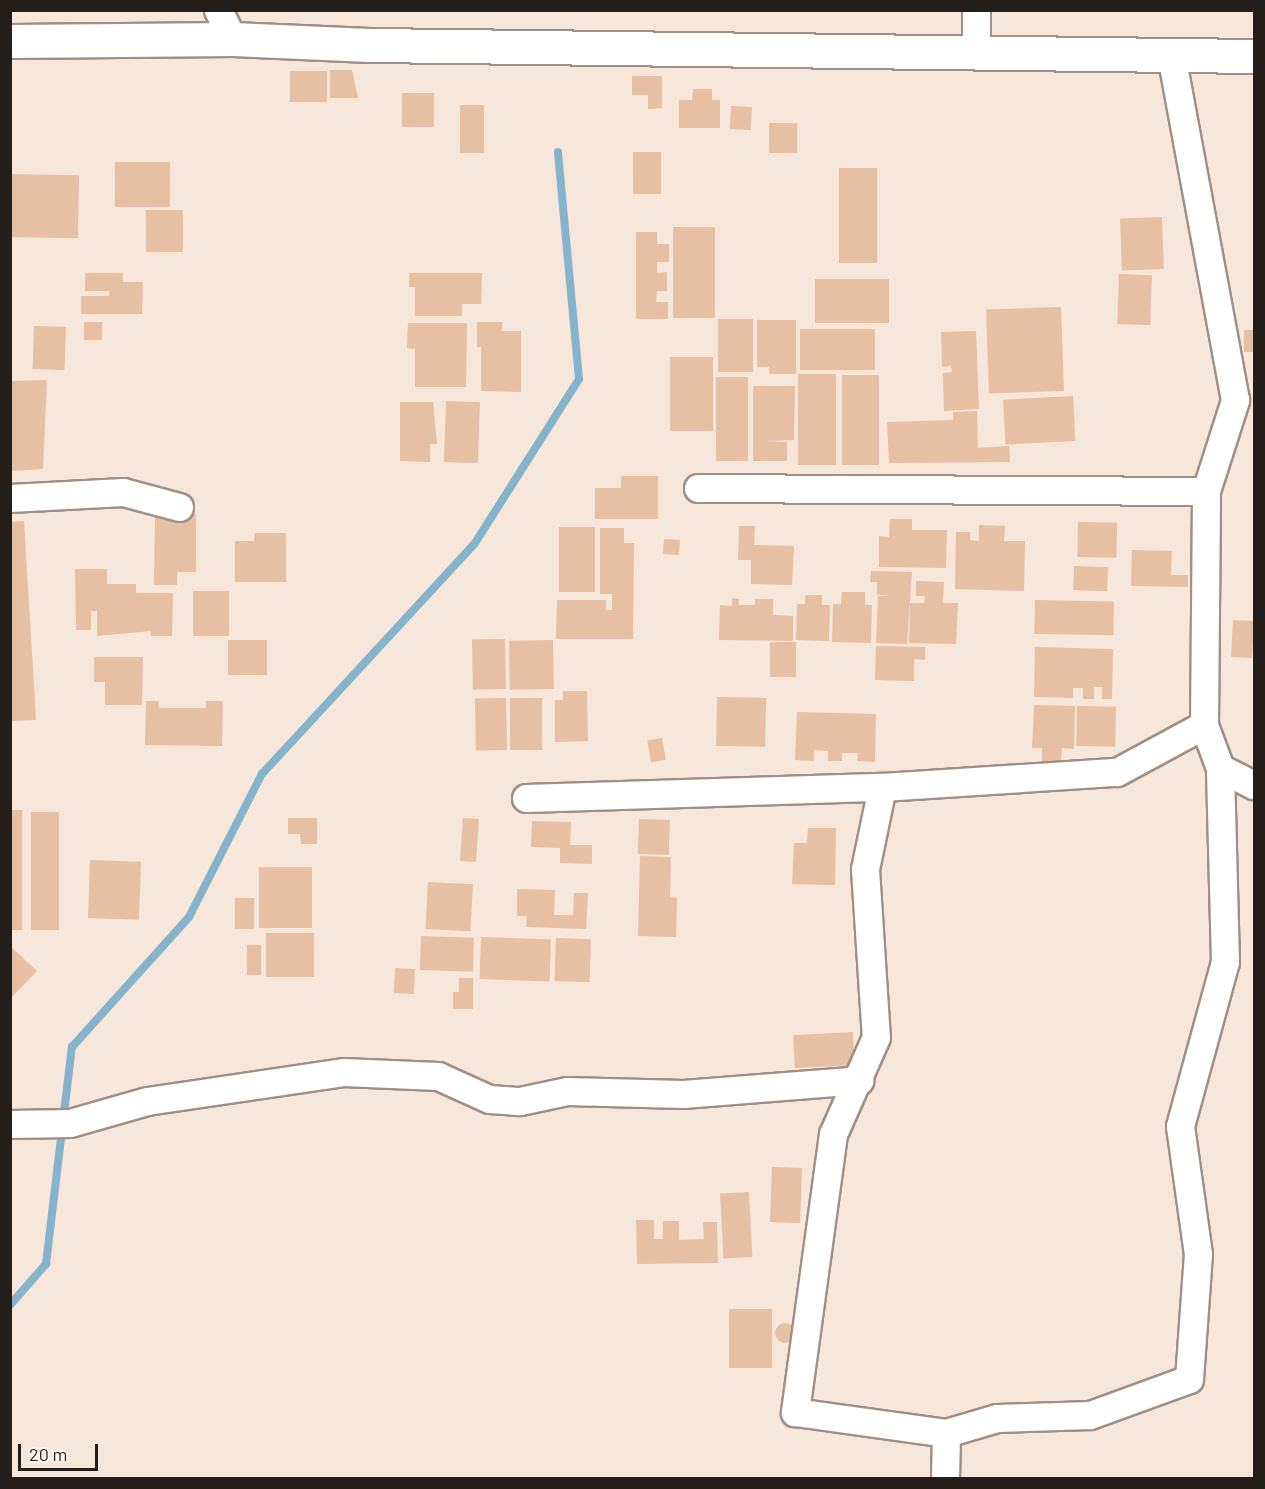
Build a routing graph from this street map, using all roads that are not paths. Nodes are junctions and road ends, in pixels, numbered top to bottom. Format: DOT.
graph roads {
  1 [pos="218,10"];
  2 [pos="976,10"];
  3 [pos="233,39"];
  4 [pos="10,41"];
  5 [pos="976,52"];
  6 [pos="1171,54"];
  7 [pos="1254,56"];
  8 [pos="1245,401"];
  9 [pos="698,488"];
  10 [pos="1206,490"];
  11 [pos="10,498"];
  12 [pos="179,507"];
  13 [pos="1204,726"];
  14 [pos="1220,768"];
  15 [pos="1254,785"];
  16 [pos="882,787"];
  17 [pos="526,798"];
  18 [pos="859,1080"];
  19 [pos="10,1124"];
  20 [pos="946,1433"];
  21 [pos="945,1479"];
  1 -- 3 [label="street"];
  2 -- 5 [label="street"];
  3 -- 4 [label="street"];
  3 -- 5 [label="street"];
  5 -- 6 [label="street"];
  6 -- 7 [label="street"];
  6 -- 8 [label="street"];
  8 -- 10 [label="street"];
  9 -- 10 [label="street"];
  10 -- 13 [label="street"];
  11 -- 12 [label="street"];
  13 -- 14 [label="street"];
  13 -- 16 [label="street"];
  14 -- 15 [label="street"];
  14 -- 20 [label="street"];
  16 -- 17 [label="street"];
  16 -- 18 [label="street"];
  18 -- 19 [label="street"];
  18 -- 20 [label="street"];
  20 -- 21 [label="street"];
}
